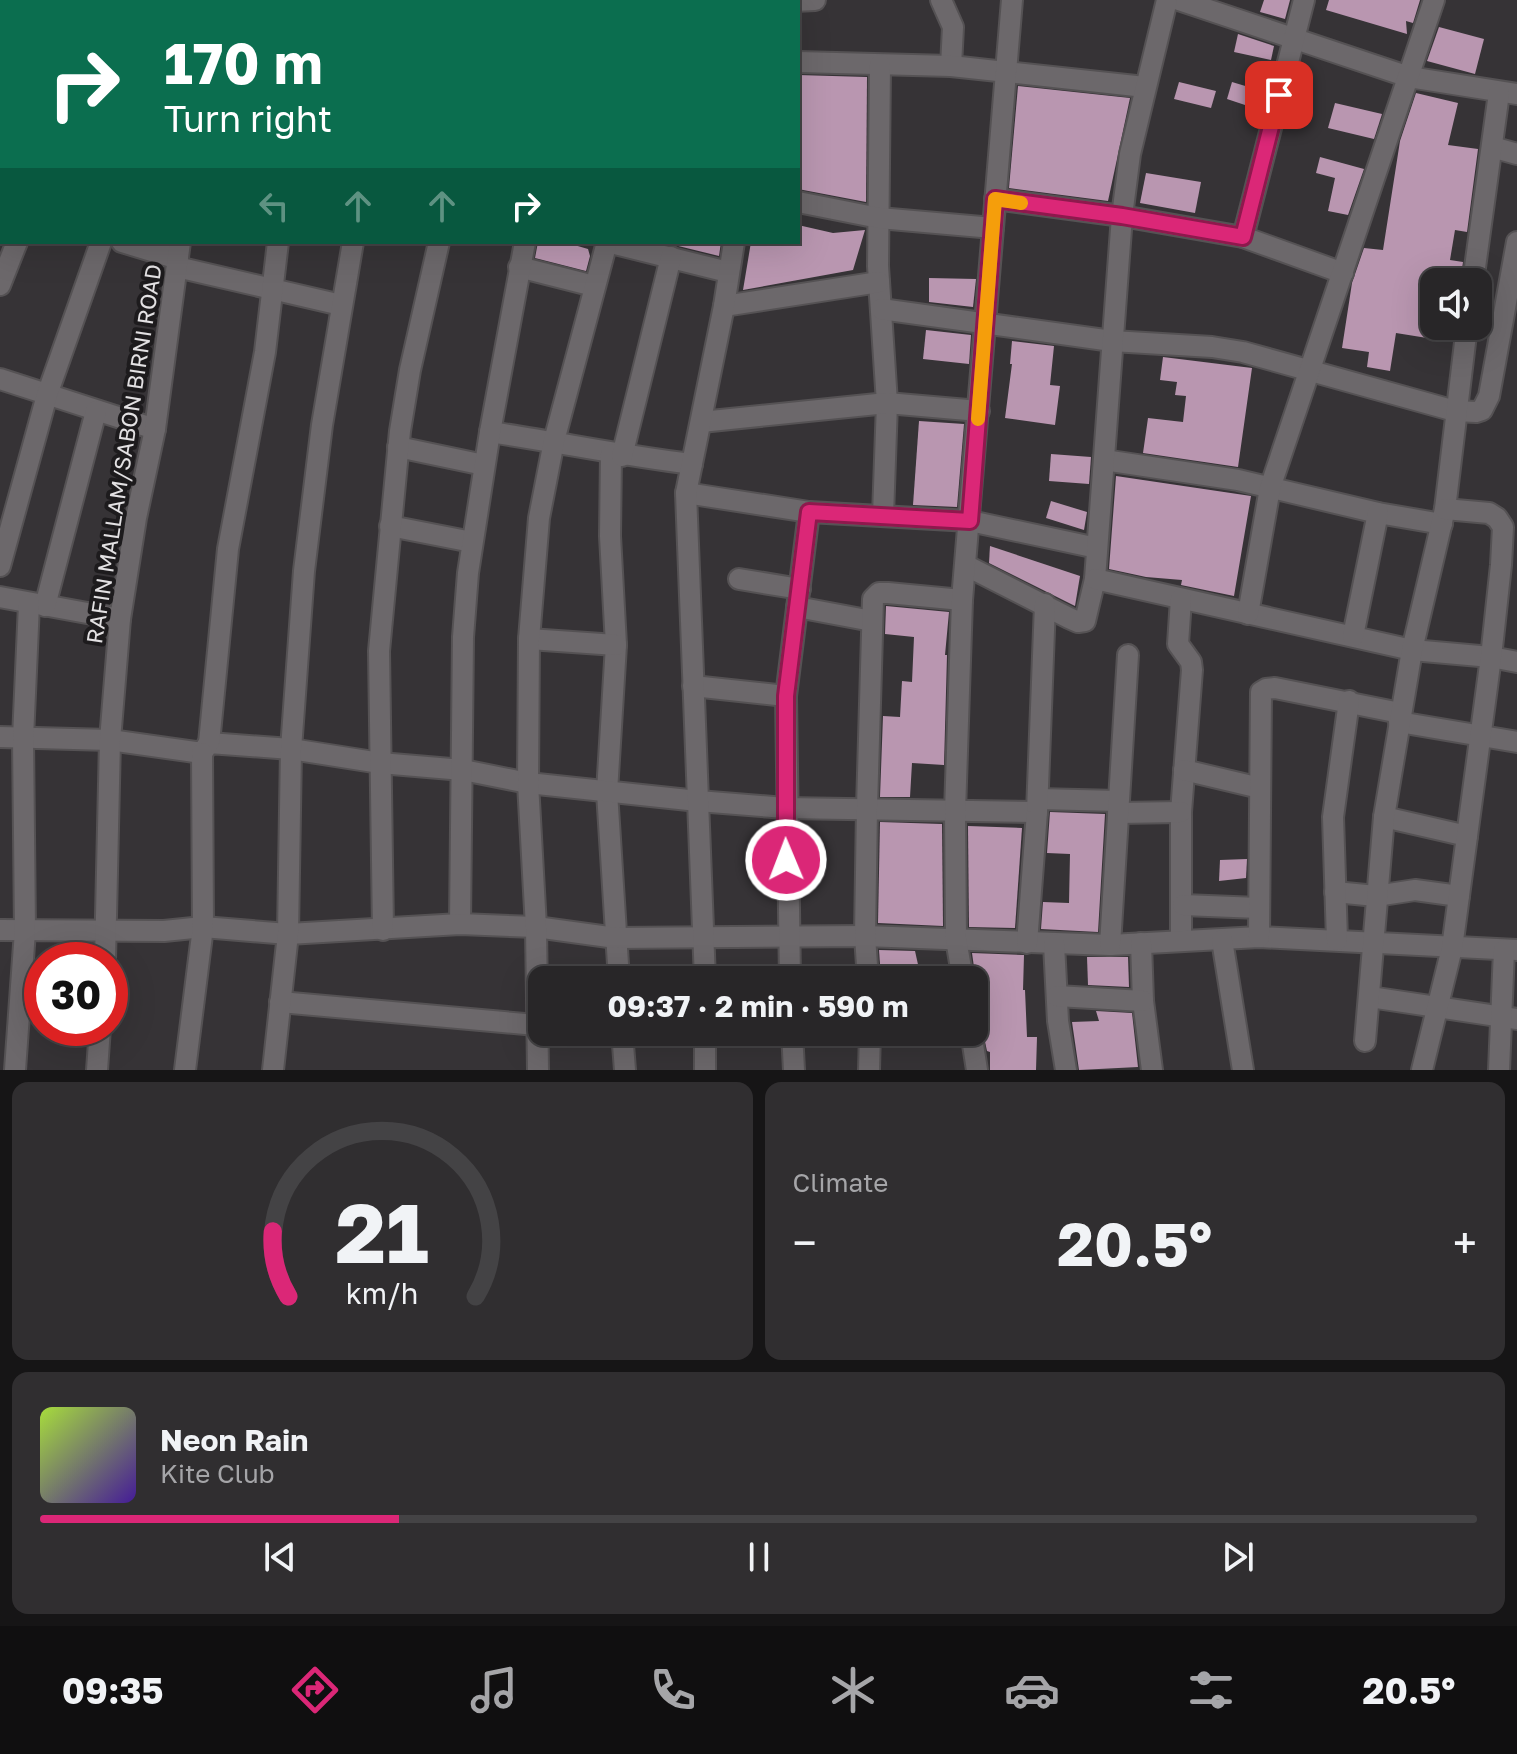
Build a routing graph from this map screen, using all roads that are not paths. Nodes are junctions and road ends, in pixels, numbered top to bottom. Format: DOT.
graph roads {
  1 [pos="941,0"];
  2 [pos="1012,0"];
  3 [pos="1167,0"];
  4 [pos="1179,0"];
  5 [pos="1304,0"];
  6 [pos="1434,0"];
  7 [pos="1293,38"];
  8 [pos="800,62"];
  9 [pos="880,65"];
  10 [pos="951,66"];
  11 [pos="1006,72"];
  12 [pos="1409,77"];
  13 [pos="1145,87"];
  14 [pos="1508,94"];
  15 [pos="1492,147"];
  16 [pos="1517,154"];
  17 [pos="995,199"];
  18 [pos="800,202"];
  19 [pos="1122,216"];
  20 [pos="879,218"];
  21 [pos="993,228"];
  22 [pos="1243,237"];
  23 [pos="16,244"];
  24 [pos="100,244"];
  25 [pos="130,244"];
  26 [pos="278,244"];
  27 [pos="353,244"];
  28 [pos="439,244"];
  29 [pos="525,244"];
  30 [pos="606,244"];
  31 [pos="616,244"];
  32 [pos="734,244"];
  33 [pos="1516,251"];
  34 [pos="178,256"];
  35 [pos="671,257"];
  36 [pos="519,267"];
  37 [pos="1475,268"];
  38 [pos="728,272"];
  39 [pos="1343,273"];
  40 [pos="879,282"];
  41 [pos="0,285"];
  42 [pos="594,286"];
  43 [pos="272,289"];
  44 [pos="1512,292"];
  45 [pos="341,305"];
  46 [pos="724,306"];
  47 [pos="881,309"];
  48 [pos="986,323"];
  49 [pos="1465,340"];
  50 [pos="1112,341"];
  51 [pos="1508,346"];
  52 [pos="1310,369"];
  53 [pos="0,379"];
  54 [pos="47,395"];
  55 [pos="887,403"];
  56 [pos="96,411"];
  57 [pos="979,411"];
  58 [pos="1455,411"];
  59 [pos="701,422"];
  60 [pos="155,429"];
  61 [pos="490,432"];
  62 [pos="554,441"];
  63 [pos="398,447"];
  64 [pos="616,455"];
  65 [pos="1104,460"];
  66 [pos="692,464"];
  67 [pos="484,465"];
  68 [pos="1270,488"];
  69 [pos="686,493"];
  70 [pos="809,512"];
  71 [pos="1378,513"];
  72 [pos="883,516"];
  73 [pos="1443,516"];
  74 [pos="970,521"];
  75 [pos="390,526"];
  76 [pos="472,542"];
  77 [pos="1097,548"];
  78 [pos="0,566"];
  79 [pos="967,566"];
  80 [pos="1509,566"];
  81 [pos="739,579"];
  82 [pos="1095,579"];
  83 [pos="0,597"];
  84 [pos="798,598"];
  85 [pos="1181,599"];
  86 [pos="962,600"];
  87 [pos="1045,604"];
  88 [pos="37,605"];
  89 [pos="1248,614"];
  90 [pos="120,619"];
  91 [pos="872,621"];
  92 [pos="1353,636"];
  93 [pos="529,639"];
  94 [pos="616,645"];
  95 [pos="1412,650"];
  96 [pos="1128,655"];
  97 [pos="1491,657"];
  98 [pos="1517,662"];
  99 [pos="693,686"];
  100 [pos="786,696"];
  101 [pos="1349,701"];
  102 [pos="1400,718"];
  103 [pos="0,737"];
  104 [pos="23,738"];
  105 [pos="1480,738"];
  106 [pos="110,740"];
  107 [pos="1517,742"];
  108 [pos="205,748"];
  109 [pos="291,749"];
  110 [pos="380,763"];
  111 [pos="463,770"];
  112 [pos="1184,770"];
  113 [pos="528,783"];
  114 [pos="1260,788"];
  115 [pos="607,792"];
  116 [pos="698,801"];
  117 [pos="1038,806"];
  118 [pos="1118,807"];
  119 [pos="785,808"];
  120 [pos="867,808"];
  121 [pos="955,812"];
  122 [pos="1181,812"];
  123 [pos="1384,817"];
  124 [pos="1467,836"];
  125 [pos="1335,892"];
  126 [pos="1376,896"];
  127 [pos="1459,896"];
  128 [pos="1183,905"];
  129 [pos="1259,908"];
  130 [pos="460,924"];
  131 [pos="203,927"];
  132 [pos="536,927"];
  133 [pos="0,930"];
  134 [pos="383,930"];
  135 [pos="25,931"];
  136 [pos="108,931"];
  137 [pos="288,934"];
  138 [pos="865,936"];
  139 [pos="705,937"];
  140 [pos="788,937"];
  141 [pos="1259,937"];
  142 [pos="616,938"];
  143 [pos="956,939"];
  144 [pos="1222,940"];
  145 [pos="1337,940"];
  146 [pos="1181,941"];
  147 [pos="107,942"];
  148 [pos="1027,943"];
  149 [pos="1141,943"];
  150 [pos="1054,944"];
  151 [pos="1374,944"];
  152 [pos="1110,945"];
  153 [pos="1452,948"];
  154 [pos="1511,950"];
  155 [pos="536,966"];
  156 [pos="618,966"];
  157 [pos="705,966"];
  158 [pos="789,966"];
  159 [pos="867,966"];
  160 [pos="961,966"];
  161 [pos="1057,996"];
  162 [pos="1370,997"];
  163 [pos="1143,1001"];
  164 [pos="280,1002"];
  165 [pos="1437,1009"];
  166 [pos="1510,1019"];
  167 [pos="528,1024"];
  168 [pos="1365,1041"];
  169 [pos="99,1046"];
  170 [pos="537,1046"];
  171 [pos="623,1046"];
  172 [pos="705,1046"];
  173 [pos="793,1046"];
  174 [pos="870,1046"];
  175 [pos="973,1046"];
  176 [pos="15,1070"];
  177 [pos="97,1070"];
  178 [pos="185,1070"];
  179 [pos="273,1070"];
  180 [pos="538,1070"];
  181 [pos="625,1070"];
  182 [pos="705,1070"];
  183 [pos="794,1070"];
  184 [pos="869,1070"];
  185 [pos="977,1070"];
  186 [pos="1066,1070"];
  187 [pos="1152,1070"];
  188 [pos="1243,1070"];
  189 [pos="1422,1070"];
  190 [pos="1499,1070"];
  1 -- 10 [label="street"];
  2 -- 11 [label="street"];
  3 -- 13 [label="street"];
  4 -- 7 [label="street"];
  5 -- 7 [label="street"];
  6 -- 12 [label="street"];
  7 -- 12 [label="street"];
  7 -- 22 [label="street"];
  8 -- 9 [label="street"];
  9 -- 10 [label="street"];
  9 -- 20 [label="street"];
  10 -- 11 [label="street"];
  11 -- 13 [label="street"];
  11 -- 17 [label="street"];
  12 -- 14 [label="street"];
  12 -- 39 [label="street"];
  13 -- 19 [label="street"];
  14 -- 15 [label="street"];
  15 -- 16 [label="street"];
  15 -- 37 [label="street"];
  17 -- 19 [label="street"];
  17 -- 21 [label="street"];
  18 -- 20 [label="street"];
  19 -- 22 [label="street"];
  19 -- 50 [label="street"];
  20 -- 21 [label="street"];
  20 -- 40 [label="street"];
  21 -- 48 [label="street"];
  22 -- 39 [label="street"];
  23 -- 41 [label="street"];
  24 -- 54 [label="street"];
  25 -- 34 [label="street"];
  26 -- 43 [label="street"];
  27 -- 45 [label="street"];
  28 -- 63 [label="street"];
  29 -- 36 [label="street"];
  30 -- 42 [label="street"];
  31 -- 35 [label="street"];
  32 -- 38 [label="street"];
  33 -- 44 [label="street"];
  34 -- 43 [label="street"];
  34 -- 60 [label="street, RAFIN MALLAM/SABON BIRNI ROAD"];
  35 -- 38 [label="street"];
  35 -- 64 [label="street"];
  36 -- 42 [label="street"];
  36 -- 61 [label="street"];
  38 -- 46 [label="street"];
  39 -- 52 [label="street"];
  40 -- 46 [label="street"];
  40 -- 47 [label="street"];
  42 -- 62 [label="street"];
  43 -- 45 [label="street"];
  43 -- 108 [label="street"];
  44 -- 51 [label="street"];
  45 -- 109 [label="street"];
  46 -- 59 [label="street"];
  47 -- 48 [label="street"];
  47 -- 55 [label="street"];
  48 -- 50 [label="street"];
  48 -- 57 [label="street"];
  49 -- 58 [label="street"];
  50 -- 52 [label="street"];
  50 -- 65 [label="street"];
  51 -- 58 [label="street"];
  52 -- 58 [label="street"];
  52 -- 68 [label="street"];
  53 -- 54 [label="street"];
  54 -- 56 [label="street"];
  54 -- 78 [label="street"];
  55 -- 57 [label="street"];
  55 -- 59 [label="street"];
  55 -- 72 [label="street"];
  56 -- 60 [label="street"];
  56 -- 88 [label="street"];
  57 -- 74 [label="street"];
  58 -- 73 [label="street"];
  59 -- 66 [label="street"];
  60 -- 90 [label="street, RAFIN MALLAM/SABON BIRNI ROAD"];
  61 -- 62 [label="street"];
  61 -- 67 [label="street"];
  62 -- 64 [label="street"];
  62 -- 93 [label="street"];
  63 -- 67 [label="street"];
  63 -- 75 [label="street"];
  64 -- 66 [label="street"];
  64 -- 94 [label="street"];
  65 -- 68 [label="street"];
  65 -- 77 [label="street"];
  66 -- 69 [label="street"];
  67 -- 76 [label="street"];
  68 -- 71 [label="street"];
  68 -- 89 [label="street"];
  69 -- 70 [label="street"];
  69 -- 99 [label="street"];
  70 -- 72 [label="street"];
  70 -- 84 [label="street"];
  71 -- 73 [label="street"];
  71 -- 92 [label="street"];
  72 -- 74 [label="street"];
  73 -- 80 [label="street"];
  73 -- 95 [label="street"];
  74 -- 77 [label="street"];
  74 -- 79 [label="street"];
  75 -- 76 [label="street"];
  75 -- 110 [label="street"];
  76 -- 111 [label="street"];
  77 -- 82 [label="street"];
  79 -- 86 [label="street"];
  79 -- 87 [label="street"];
  80 -- 97 [label="street"];
  81 -- 84 [label="street"];
  82 -- 85 [label="street"];
  82 -- 87 [label="street"];
  83 -- 88 [label="street"];
  84 -- 91 [label="street"];
  84 -- 100 [label="street"];
  85 -- 89 [label="street"];
  85 -- 112 [label="street"];
  86 -- 91 [label="street"];
  86 -- 121 [label="street"];
  87 -- 117 [label="street"];
  88 -- 90 [label="street"];
  88 -- 104 [label="street"];
  89 -- 92 [label="street"];
  90 -- 106 [label="street, RAFIN MALLAM/SABON BIRNI ROAD"];
  91 -- 120 [label="street"];
  92 -- 95 [label="street"];
  93 -- 94 [label="street"];
  93 -- 113 [label="street"];
  94 -- 115 [label="street"];
  95 -- 97 [label="street"];
  95 -- 102 [label="street"];
  96 -- 118 [label="street"];
  97 -- 98 [label="street"];
  97 -- 105 [label="street"];
  99 -- 100 [label="street"];
  99 -- 116 [label="street"];
  100 -- 119 [label="street"];
  101 -- 102 [label="street"];
  101 -- 114 [label="street"];
  101 -- 125 [label="street"];
  102 -- 105 [label="street"];
  102 -- 123 [label="street"];
  103 -- 104 [label="street"];
  104 -- 106 [label="street"];
  104 -- 135 [label="street"];
  105 -- 107 [label="street"];
  105 -- 124 [label="street"];
  106 -- 108 [label="street"];
  106 -- 136 [label="street, RAFIN MALLAM/SABON BIRNI ROAD"];
  108 -- 109 [label="street"];
  108 -- 131 [label="street"];
  109 -- 110 [label="street"];
  109 -- 137 [label="street"];
  110 -- 111 [label="street"];
  110 -- 134 [label="street"];
  111 -- 113 [label="street"];
  111 -- 130 [label="street"];
  112 -- 114 [label="street"];
  112 -- 122 [label="street"];
  113 -- 115 [label="street"];
  113 -- 132 [label="street"];
  114 -- 129 [label="street"];
  115 -- 116 [label="street"];
  115 -- 142 [label="street"];
  116 -- 119 [label="street"];
  116 -- 139 [label="street"];
  117 -- 118 [label="street"];
  117 -- 121 [label="street"];
  117 -- 148 [label="street"];
  118 -- 122 [label="street"];
  118 -- 152 [label="street"];
  119 -- 120 [label="street"];
  119 -- 140 [label="street"];
  120 -- 121 [label="street"];
  120 -- 138 [label="street"];
  121 -- 143 [label="street"];
  122 -- 128 [label="street"];
  123 -- 124 [label="street"];
  123 -- 126 [label="street"];
  124 -- 127 [label="street"];
  125 -- 126 [label="street"];
  125 -- 145 [label="street"];
  126 -- 127 [label="street"];
  126 -- 151 [label="street"];
  127 -- 153 [label="street"];
  128 -- 129 [label="street"];
  128 -- 146 [label="street"];
  129 -- 141 [label="street"];
  130 -- 132 [label="street"];
  130 -- 134 [label="street"];
  131 -- 136 [label="street"];
  131 -- 137 [label="street"];
  131 -- 178 [label="street"];
  132 -- 142 [label="street"];
  132 -- 155 [label="street"];
  133 -- 135 [label="street"];
  134 -- 137 [label="street"];
  135 -- 136 [label="street"];
  135 -- 176 [label="street"];
  136 -- 147 [label="street, RAFIN MALLAM/SABON BIRNI ROAD"];
  137 -- 164 [label="street"];
  138 -- 140 [label="street"];
  138 -- 143 [label="street"];
  138 -- 159 [label="street"];
  139 -- 140 [label="street"];
  139 -- 142 [label="street"];
  139 -- 157 [label="street"];
  140 -- 158 [label="street"];
  141 -- 144 [label="street"];
  141 -- 145 [label="street"];
  142 -- 156 [label="street"];
  143 -- 148 [label="street"];
  143 -- 160 [label="street"];
  144 -- 146 [label="street"];
  144 -- 188 [label="street"];
  145 -- 151 [label="street"];
  146 -- 149 [label="street"];
  148 -- 150 [label="street"];
  149 -- 152 [label="street"];
  149 -- 163 [label="street"];
  150 -- 152 [label="street"];
  150 -- 161 [label="street"];
  151 -- 153 [label="street"];
  151 -- 162 [label="street"];
  153 -- 154 [label="street"];
  153 -- 165 [label="street"];
  154 -- 166 [label="street"];
  161 -- 163 [label="street"];
  161 -- 186 [label="street"];
  162 -- 165 [label="street"];
  162 -- 168 [label="street"];
  163 -- 187 [label="street"];
  164 -- 167 [label="street"];
  164 -- 179 [label="street"];
  165 -- 166 [label="street"];
  165 -- 189 [label="street"];
  166 -- 190 [label="street"];
  169 -- 177 [label="street"];
  170 -- 180 [label="street"];
  171 -- 181 [label="street"];
  172 -- 182 [label="street"];
  173 -- 183 [label="street"];
  174 -- 184 [label="street"];
  175 -- 185 [label="street"];
}
